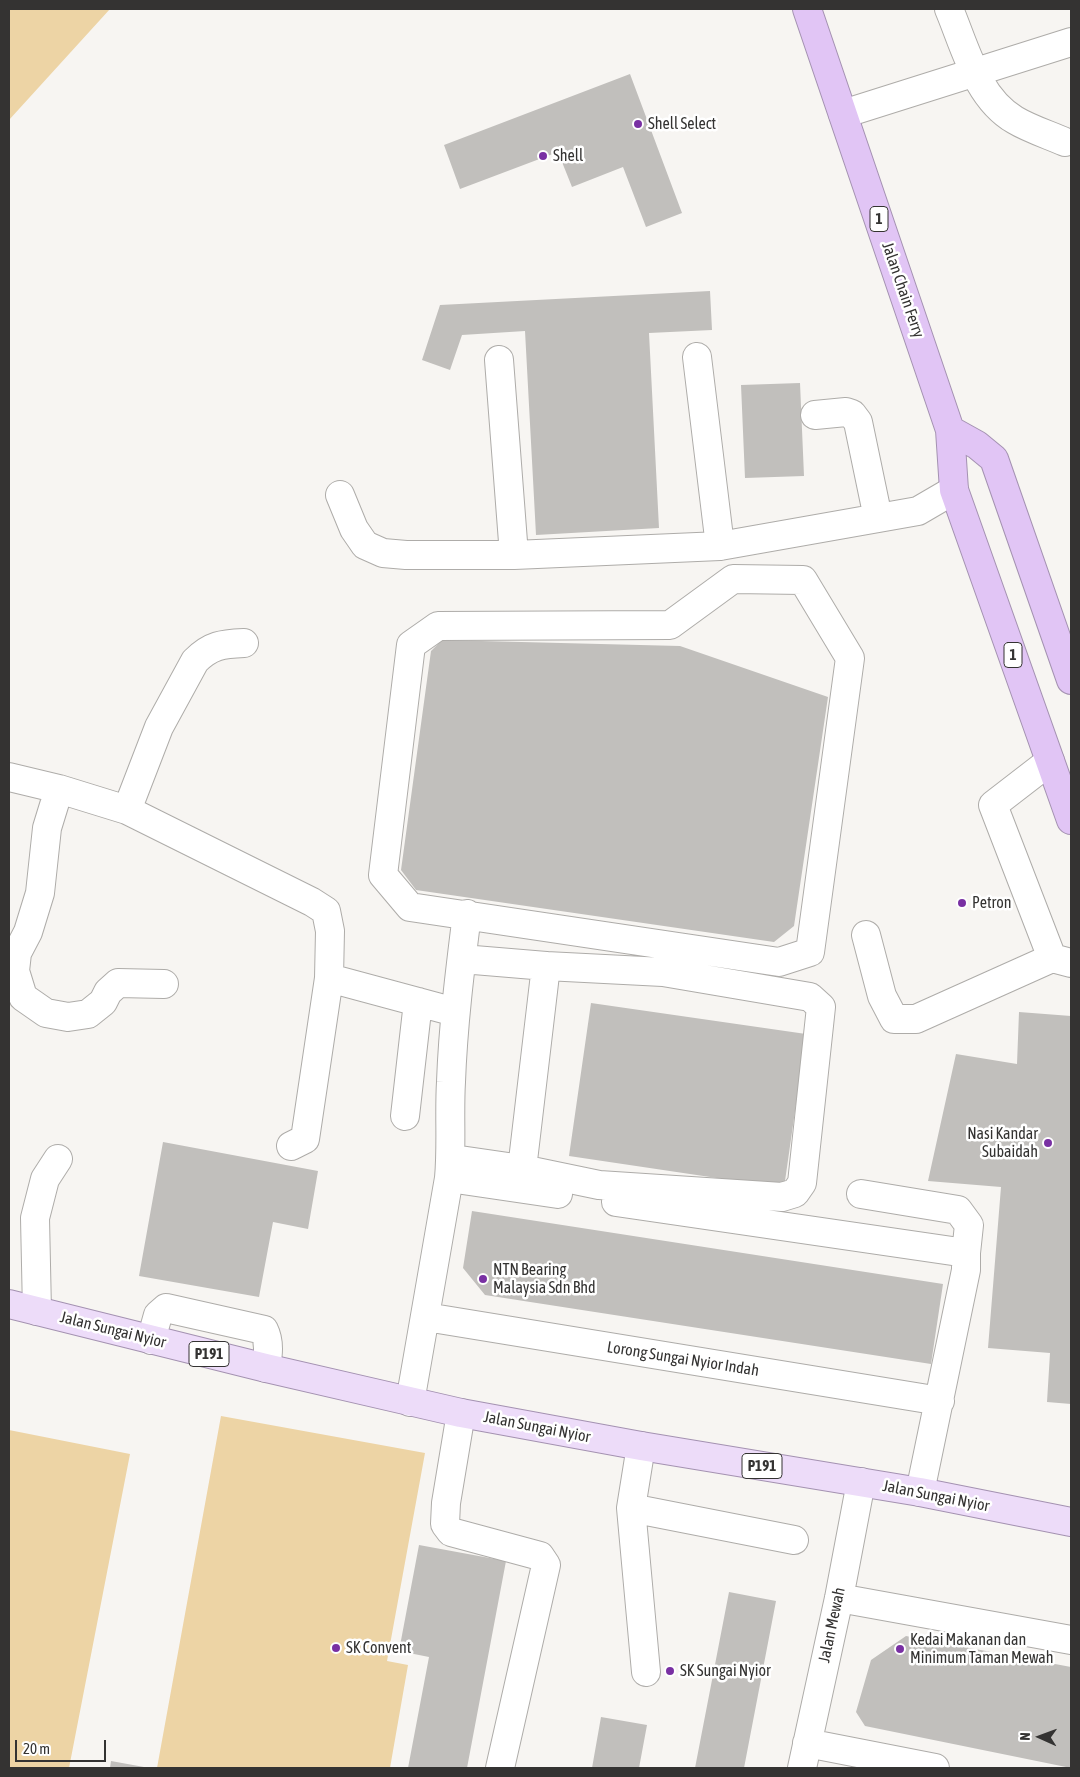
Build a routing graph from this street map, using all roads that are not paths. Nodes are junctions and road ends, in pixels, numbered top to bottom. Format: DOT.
graph roads {
  1 [pos="807,9"];
  2 [pos="949,9"];
  3 [pos="1071,42"];
  4 [pos="974,72"];
  5 [pos="843,114"];
  6 [pos="1065,142"];
  7 [pos="696,357"];
  8 [pos="499,360"];
  9 [pos="815,415"];
  10 [pos="950,430"];
  11 [pos="954,490"];
  12 [pos="340,495"];
  13 [pos="878,518"];
  14 [pos="720,546"];
  15 [pos="514,554"];
  16 [pos="244,643"];
  17 [pos="1071,680"];
  18 [pos="1050,761"];
  19 [pos="9,777"];
  20 [pos="59,789"];
  21 [pos="127,810"];
  22 [pos="1071,820"];
  23 [pos="468,914"];
  24 [pos="866,935"];
  25 [pos="462,959"];
  26 [pos="1061,961"];
  27 [pos="546,966"];
  28 [pos="329,978"];
  29 [pos="164,984"];
  30 [pos="418,1002"];
  31 [pos="455,1012"];
  32 [pos="405,1116"];
  33 [pos="291,1146"];
  34 [pos="58,1159"];
  35 [pos="450,1168"];
  36 [pos="522,1169"];
  37 [pos="861,1194"];
  38 [pos="966,1253"];
  39 [pos="9,1304"];
  40 [pos="37,1311"];
  41 [pos="426,1317"];
  42 [pos="151,1340"];
  43 [pos="266,1368"];
  44 [pos="940,1401"];
  45 [pos="410,1402"];
  46 [pos="461,1413"];
  47 [pos="641,1446"];
  48 [pos="861,1482"];
  49 [pos="920,1492"];
  50 [pos="631,1508"];
  51 [pos="1071,1522"];
  52 [pos="794,1540"];
  53 [pos="839,1598"];
  54 [pos="1071,1640"];
  55 [pos="646,1672"];
  56 [pos="804,1756"];
  57 [pos="500,1768"];
  58 [pos="936,1768"];
  1 -- 5 [label="highway, Jalan Chain Ferry / 1"];
  2 -- 4 [label="street"];
  3 -- 4 [label="street"];
  4 -- 5 [label="street"];
  4 -- 6 [label="street"];
  5 -- 10 [label="highway, Jalan Chain Ferry / 1"];
  7 -- 14 [label="street"];
  8 -- 15 [label="street"];
  9 -- 13 [label="street"];
  10 -- 11 [label="highway, Jalan Chain Ferry / 1"];
  10 -- 17 [label="highway"];
  11 -- 13 [label="street"];
  11 -- 18 [label="highway, Jalan Chain Ferry / 1"];
  12 -- 15 [label="street"];
  13 -- 14 [label="street"];
  14 -- 15 [label="street"];
  16 -- 21 [label="street"];
  18 -- 22 [label="highway, Jalan Chain Ferry / 1"];
  18 -- 26 [label="street"];
  19 -- 20 [label="street"];
  20 -- 21 [label="street"];
  20 -- 29 [label="street"];
  21 -- 28 [label="street"];
  23 -- 23 [label="street"];
  23 -- 25 [label="street"];
  24 -- 26 [label="street"];
  25 -- 27 [label="street"];
  25 -- 31 [label="street"];
  27 -- 36 [label="street"];
  27 -- 36 [label="street"];
  28 -- 30 [label="street"];
  28 -- 33 [label="street"];
  30 -- 31 [label="street"];
  30 -- 32 [label="street"];
  31 -- 35 [label="street"];
  34 -- 40 [label="street"];
  35 -- 36 [label="street"];
  35 -- 38 [label="street"];
  35 -- 41 [label="street"];
  37 -- 38 [label="street"];
  38 -- 44 [label="street"];
  39 -- 40 [label="main road, Jalan Sungai Nyior / P191"];
  40 -- 42 [label="main road, Jalan Sungai Nyior / P191"];
  41 -- 44 [label="street, Lorong Sungai Nyior Indah"];
  41 -- 45 [label="street"];
  42 -- 43 [label="main road, Jalan Sungai Nyior / P191"];
  42 -- 43 [label="street"];
  43 -- 45 [label="main road, Jalan Sungai Nyior / P191"];
  44 -- 49 [label="street"];
  45 -- 46 [label="main road, Jalan Sungai Nyior / P191"];
  46 -- 47 [label="main road, Jalan Sungai Nyior / P191"];
  46 -- 57 [label="street"];
  47 -- 48 [label="main road, Jalan Sungai Nyior / P191"];
  47 -- 50 [label="street"];
  48 -- 49 [label="main road, Jalan Sungai Nyior / P191"];
  48 -- 53 [label="street, Jalan Mewah"];
  49 -- 51 [label="main road, Jalan Sungai Nyior / P191"];
  50 -- 52 [label="street"];
  50 -- 55 [label="street"];
  53 -- 54 [label="street"];
  53 -- 56 [label="street, Jalan Mewah"];
  56 -- 58 [label="street"];
}
